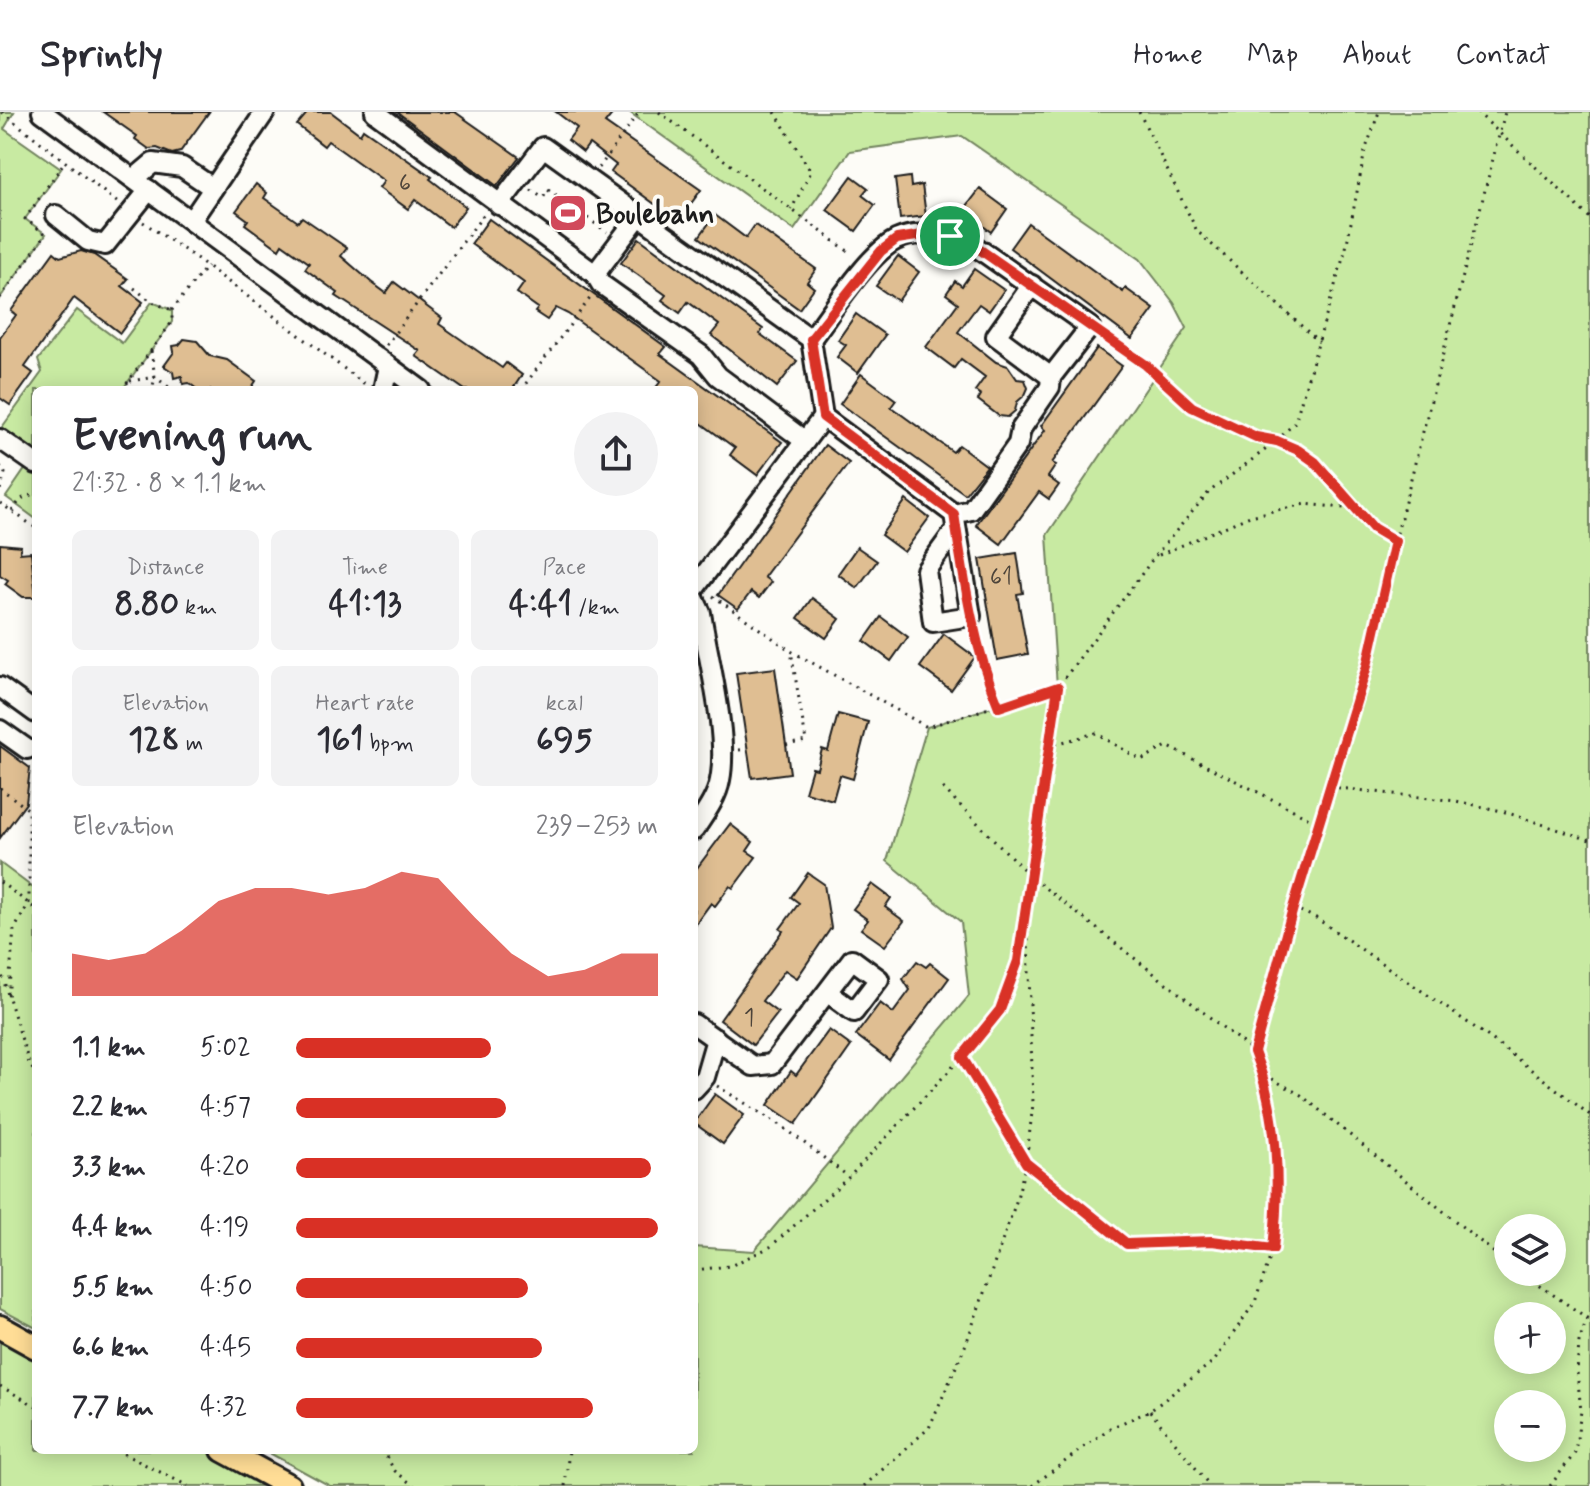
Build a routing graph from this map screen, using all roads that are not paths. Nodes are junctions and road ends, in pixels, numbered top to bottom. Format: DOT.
graph roads {
  1 [pos="42,112"];
  2 [pos="265,112"];
  3 [pos="375,112"];
  4 [pos="141,184"];
  5 [pos="213,188"];
  6 [pos="499,205"];
  7 [pos="56,215"];
  8 [pos="638,217"];
  9 [pos="191,221"];
  10 [pos="598,279"];
  11 [pos="1032,285"];
  12 [pos="811,339"];
  13 [pos="388,366"];
  14 [pos="1051,377"];
  15 [pos="384,386"];
  16 [pos="416,386"];
  17 [pos="823,417"];
  18 [pos="0,439"];
  19 [pos="805,441"];
  20 [pos="32,461"];
  21 [pos="955,522"];
  22 [pos="698,593"];
  23 [pos="0,687"];
  24 [pos="32,710"];
  25 [pos="0,730"];
  26 [pos="27,749"];
  27 [pos="698,823"];
  28 [pos="827,992"];
  29 [pos="698,1027"];
  30 [pos="716,1039"];
  31 [pos="698,1085"];
  32 [pos="0,1327"];
  33 [pos="32,1345"];
  34 [pos="230,1454"];
  35 [pos="289,1486"];
  1 -- 4 [label="street"];
  2 -- 5 [label="street"];
  3 -- 6 [label="street"];
  4 -- 5 [label="street"];
  4 -- 7 [label="street"];
  4 -- 9 [label="street"];
  5 -- 9 [label="street"];
  6 -- 8 [label="street"];
  6 -- 10 [label="street"];
  8 -- 10 [label="street"];
  8 -- 12 [label="street"];
  9 -- 13 [label="street"];
  10 -- 19 [label="street"];
  11 -- 12 [label="street"];
  11 -- 14 [label="street"];
  11 -- 14 [label="street"];
  12 -- 17 [label="street"];
  13 -- 15 [label="street"];
  13 -- 16 [label="street"];
  14 -- 21 [label="street"];
  17 -- 19 [label="street"];
  17 -- 21 [label="street"];
  18 -- 20 [label="street"];
  19 -- 22 [label="street"];
  21 -- 21 [label="street"];
  22 -- 27 [label="street"];
  23 -- 24 [label="street"];
  25 -- 26 [label="street"];
  28 -- 30 [label="street"];
  29 -- 30 [label="street"];
  30 -- 31 [label="street"];
  32 -- 33 [label="main road"];
  34 -- 35 [label="main road"];
}
